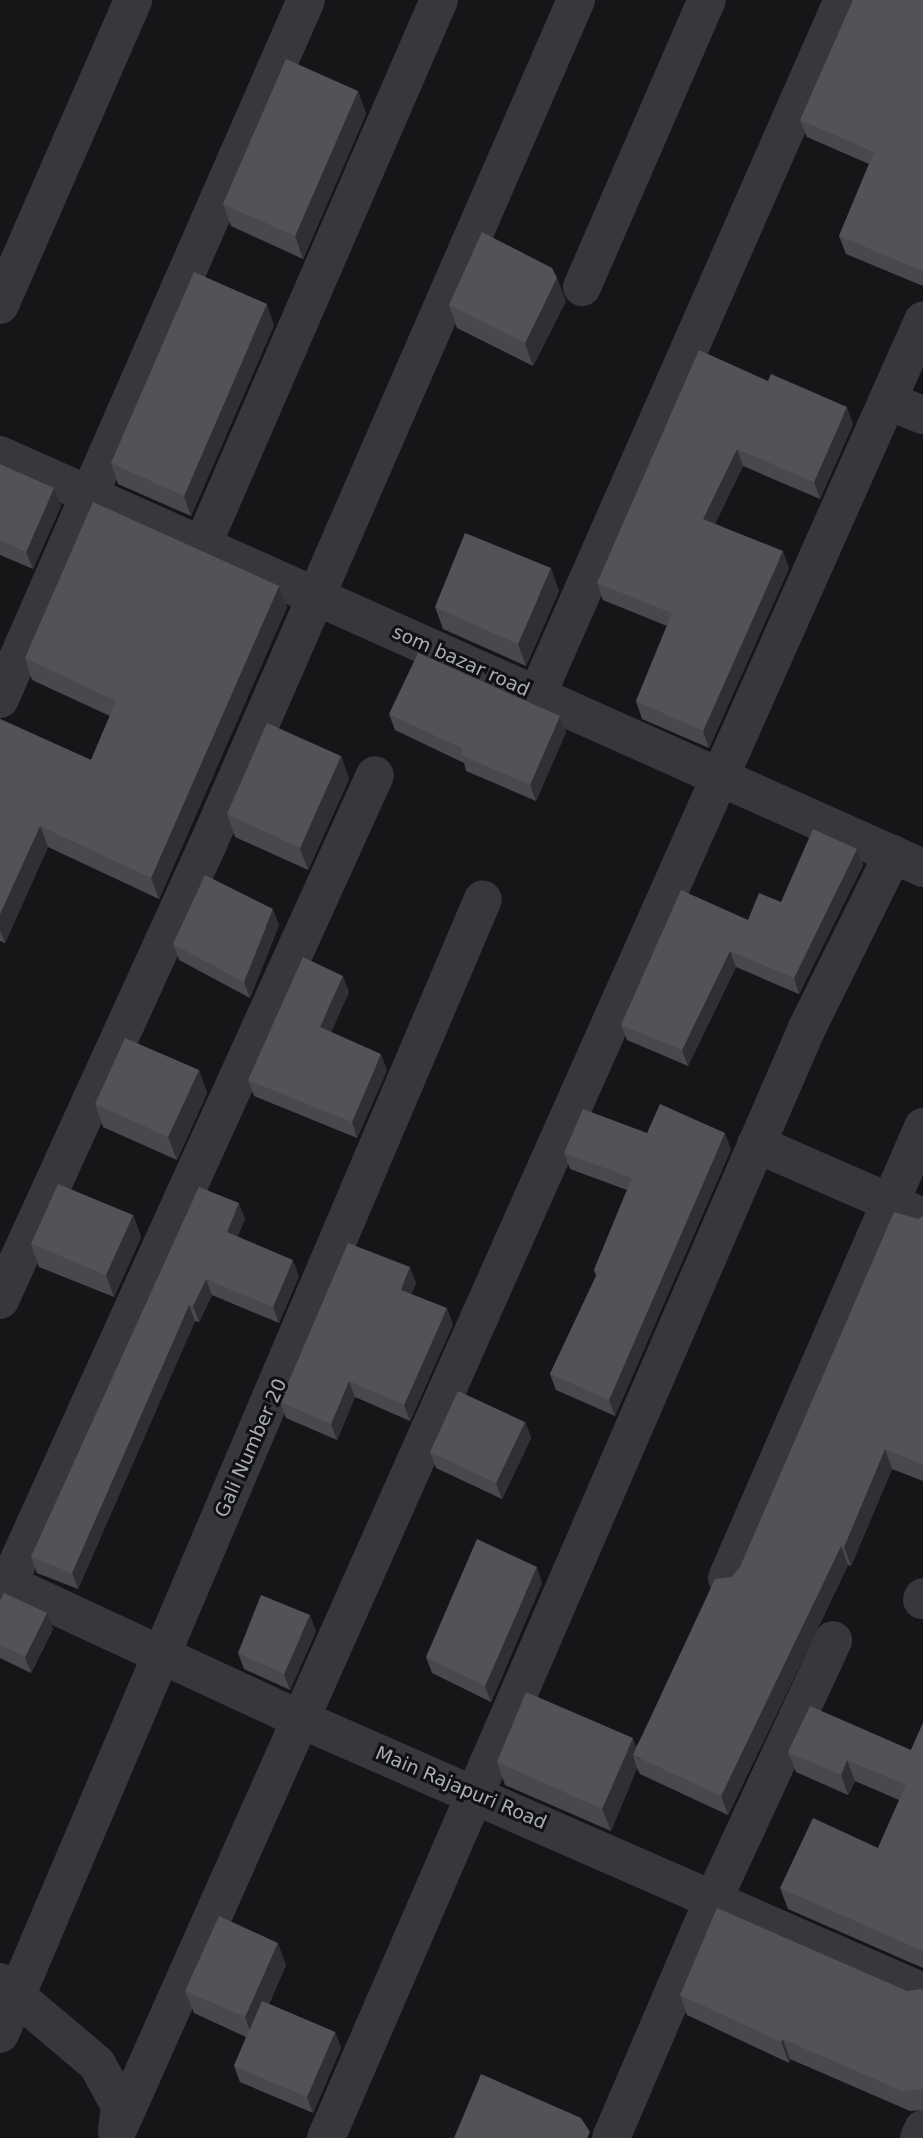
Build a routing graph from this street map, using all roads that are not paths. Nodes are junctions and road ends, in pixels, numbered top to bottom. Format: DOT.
graph roads {
  1 [pos="133,0"];
  2 [pos="306,0"];
  3 [pos="439,0"];
  4 [pos="576,0"];
  5 [pos="707,0"];
  6 [pos="843,0"];
  7 [pos="582,287"];
  8 [pos="0,304"];
  9 [pos="923,321"];
  10 [pos="888,401"];
  11 [pos="923,415"];
  12 [pos="0,455"];
  13 [pos="92,497"];
  14 [pos="202,546"];
  15 [pos="315,596"];
  16 [pos="537,695"];
  17 [pos="0,699"];
  18 [pos="375,775"];
  19 [pos="721,778"];
  20 [pos="908,861"];
  21 [pos="482,899"];
  22 [pos="923,1127"];
  23 [pos="757,1144"];
  24 [pos="907,1209"];
  25 [pos="0,1300"];
  26 [pos="727,1578"];
  27 [pos="4,1582"];
  28 [pos="833,1640"];
  29 [pos="160,1654"];
  30 [pos="300,1719"];
  31 [pos="472,1793"];
  32 [pos="714,1898"];
  33 [pos="8,1989"];
  34 [pos="923,1992"];
  35 [pos="0,2034"];
  36 [pos="923,2129"];
  37 [pos="117,2132"];
  38 [pos="326,2138"];
  39 [pos="611,2138"];
  40 [pos="919,2138"];
  1 -- 8 [label="street"];
  2 -- 13 [label="street"];
  3 -- 14 [label="street"];
  4 -- 15 [label="street"];
  5 -- 7 [label="street"];
  6 -- 16 [label="street"];
  9 -- 10 [label="street"];
  10 -- 11 [label="street"];
  10 -- 19 [label="street"];
  12 -- 13 [label="street, som bazar road"];
  13 -- 14 [label="street, som bazar road"];
  13 -- 17 [label="street"];
  14 -- 15 [label="street, som bazar road"];
  15 -- 16 [label="street, som bazar road"];
  15 -- 25 [label="street"];
  16 -- 19 [label="street, som bazar road"];
  18 -- 27 [label="street"];
  19 -- 20 [label="street, som bazar road"];
  19 -- 30 [label="street"];
  20 -- 23 [label="street"];
  21 -- 29 [label="street, Gali Number 20"];
  22 -- 24 [label="street"];
  23 -- 24 [label="street"];
  23 -- 31 [label="street"];
  24 -- 26 [label="street"];
  27 -- 29 [label="street, Main Rajapuri Road"];
  28 -- 32 [label="street"];
  29 -- 30 [label="street, Main Rajapuri Road"];
  29 -- 33 [label="street, Gali Number 20"];
  30 -- 31 [label="street, Main Rajapuri Road"];
  30 -- 37 [label="street"];
  31 -- 32 [label="street, Main Rajapuri Road"];
  31 -- 38 [label="street"];
  32 -- 34 [label="street, Main Rajapuri Road"];
  32 -- 39 [label="street"];
  33 -- 35 [label="street, Gali Number 20"];
  33 -- 37 [label="street"];
  36 -- 40 [label="street"];
}
